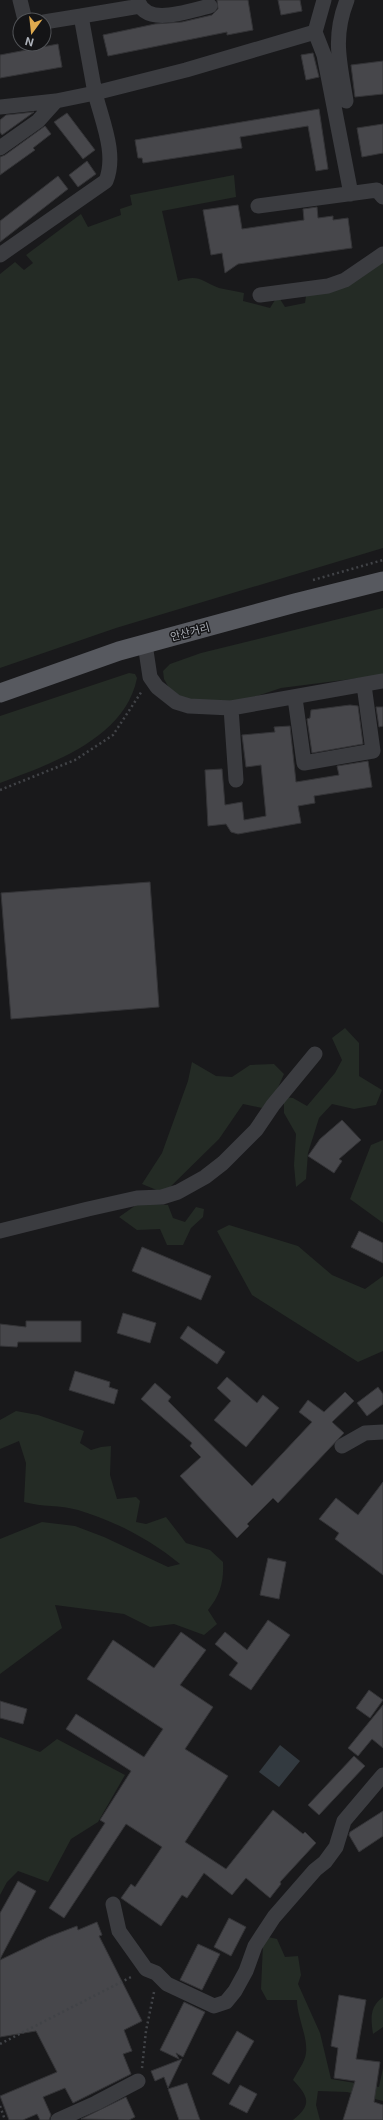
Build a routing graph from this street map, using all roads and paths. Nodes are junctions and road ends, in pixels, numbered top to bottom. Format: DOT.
graph roads {
  1 [pos="20,0"];
  2 [pos="324,0"];
  3 [pos="347,0"];
  4 [pos="139,3"];
  5 [pos="210,6"];
  6 [pos="23,12"];
  7 [pos="81,16"];
  8 [pos="52,21"];
  9 [pos="315,32"];
  10 [pos="95,93"];
  11 [pos="56,101"];
  12 [pos="346,101"];
  13 [pos="0,107"];
  14 [pos="0,148"];
  15 [pos="351,194"];
  16 [pos="383,196"];
  17 [pos="258,206"];
  18 [pos="383,254"];
  19 [pos="0,255"];
  20 [pos="260,295"];
  21 [pos="383,581"];
  22 [pos="145,644"];
  23 [pos="150,677"];
  24 [pos="383,681"];
  25 [pos="364,685"];
  26 [pos="0,693"];
  27 [pos="294,698"];
  28 [pos="231,708"];
  29 [pos="236,780"];
  30 [pos="0,790"];
  31 [pos="315,1054"];
  32 [pos="0,1231"];
  33 [pos="383,1432"];
  34 [pos="342,1446"];
  35 [pos="383,1776"];
  36 [pos="113,1904"];
  37 [pos="151,1971"];
  38 [pos="0,2044"];
  39 [pos="138,2081"];
  40 [pos="0,2106"];
  41 [pos="5,2120"];
  42 [pos="58,2120"];
  1 -- 6 [label="street"];
  2 -- 9 [label="street"];
  3 -- 12 [label="street"];
  4 -- 5 [label="street"];
  4 -- 7 [label="street"];
  7 -- 8 [label="street"];
  7 -- 10 [label="street"];
  9 -- 10 [label="street"];
  9 -- 15 [label="street"];
  10 -- 11 [label="street"];
  10 -- 19 [label="street"];
  11 -- 13 [label="street"];
  11 -- 14 [label="street"];
  15 -- 16 [label="street"];
  15 -- 17 [label="street"];
  18 -- 20 [label="street"];
  21 -- 22 [label="main road, 안산거리"];
  22 -- 23 [label="street"];
  22 -- 26 [label="main road, 안산거리"];
  23 -- 28 [label="street"];
  23 -- 30 [label="path"];
  24 -- 25 [label="street"];
  25 -- 27 [label="street"];
  25 -- 27 [label="street"];
  27 -- 28 [label="street"];
  28 -- 29 [label="street"];
  31 -- 32 [label="street"];
  33 -- 34 [label="street"];
  35 -- 37 [label="street"];
  36 -- 37 [label="street"];
  37 -- 38 [label="path"];
  37 -- 39 [label="path"];
  39 -- 42 [label="street"];
  40 -- 41 [label="path"];
}
